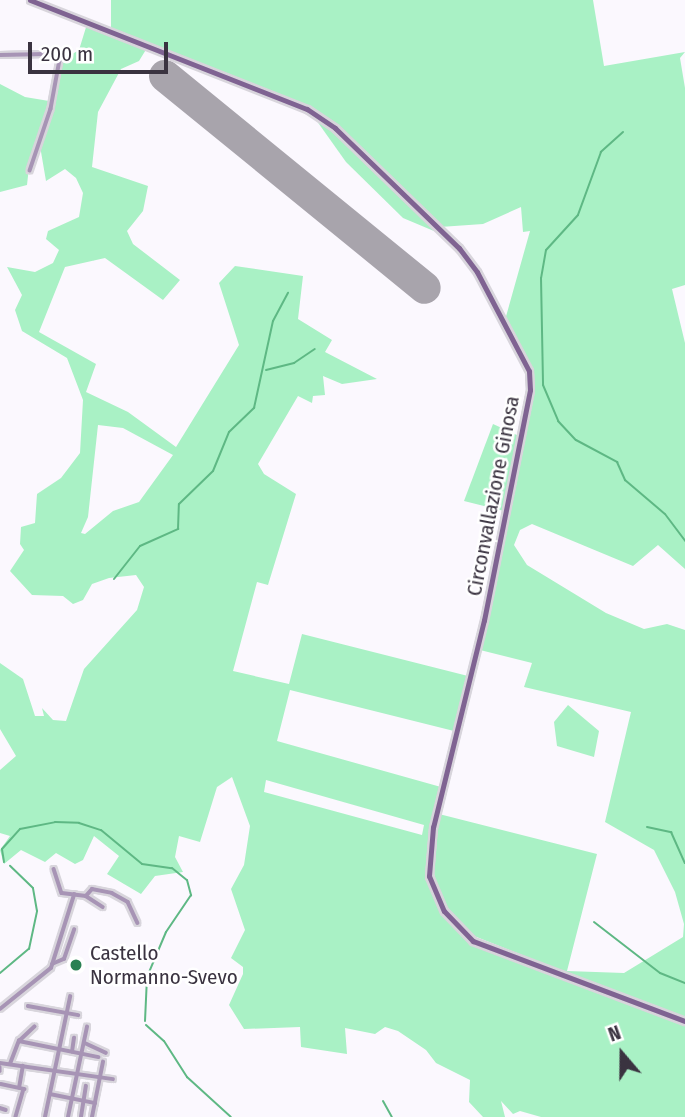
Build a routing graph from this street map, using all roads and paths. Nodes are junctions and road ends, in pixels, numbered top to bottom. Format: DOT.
graph roads {
  1 [pos="30,0"];
  2 [pos="0,55"];
  3 [pos="30,171"];
  4 [pos="54,869"];
  5 [pos="74,895"];
  6 [pos="86,896"];
  7 [pos="103,907"];
  8 [pos="138,923"];
  9 [pos="74,930"];
  10 [pos="52,964"];
  11 [pos="70,998"];
  12 [pos="28,1006"];
  13 [pos="0,1009"];
  14 [pos="67,1012"];
  15 [pos="78,1014"];
  16 [pos="685,1021"];
  17 [pos="34,1027"];
  18 [pos="87,1027"];
  19 [pos="74,1038"];
  20 [pos="19,1041"];
  21 [pos="85,1042"];
  22 [pos="59,1049"];
  23 [pos="72,1052"];
  24 [pos="106,1053"];
  25 [pos="82,1054"];
  26 [pos="98,1057"];
  27 [pos="103,1062"];
  28 [pos="10,1064"];
  29 [pos="23,1066"];
  30 [pos="0,1067"];
  31 [pos="54,1071"];
  32 [pos="78,1074"];
  33 [pos="100,1077"];
  34 [pos="113,1079"];
  35 [pos="0,1085"];
  36 [pos="86,1086"];
  37 [pos="21,1089"];
  38 [pos="50,1094"];
  39 [pos="72,1098"];
  40 [pos="84,1101"];
  41 [pos="95,1103"];
  42 [pos="0,1108"];
  43 [pos="6,1110"];
  44 [pos="16,1117"];
  45 [pos="45,1117"];
  46 [pos="68,1117"];
  47 [pos="80,1117"];
  48 [pos="92,1117"];
  1 -- 16 [label="main road, Circonvallazione Ginosa"];
  2 -- 3 [label="street"];
  4 -- 5 [label="street"];
  5 -- 6 [label="street"];
  5 -- 10 [label="street"];
  6 -- 7 [label="street"];
  6 -- 8 [label="street"];
  9 -- 10 [label="street"];
  10 -- 13 [label="street"];
  11 -- 14 [label="street"];
  12 -- 14 [label="street"];
  14 -- 15 [label="street"];
  14 -- 22 [label="street"];
  17 -- 20 [label="street"];
  18 -- 21 [label="street"];
  19 -- 23 [label="street"];
  20 -- 22 [label="street"];
  20 -- 28 [label="street"];
  21 -- 24 [label="street"];
  21 -- 25 [label="street"];
  22 -- 23 [label="street"];
  22 -- 31 [label="street"];
  23 -- 25 [label="street"];
  25 -- 26 [label="street"];
  25 -- 32 [label="street"];
  27 -- 33 [label="street"];
  28 -- 29 [label="street"];
  28 -- 30 [label="street"];
  29 -- 31 [label="street"];
  29 -- 37 [label="street"];
  31 -- 32 [label="street"];
  31 -- 38 [label="street"];
  32 -- 33 [label="street"];
  32 -- 39 [label="street"];
  33 -- 34 [label="street"];
  33 -- 41 [label="street"];
  35 -- 37 [label="street"];
  36 -- 40 [label="street"];
  37 -- 44 [label="street"];
  38 -- 39 [label="street"];
  38 -- 45 [label="street"];
  39 -- 40 [label="street"];
  39 -- 46 [label="street"];
  40 -- 41 [label="street"];
  40 -- 47 [label="street"];
  41 -- 48 [label="street"];
  42 -- 43 [label="street"];
}
